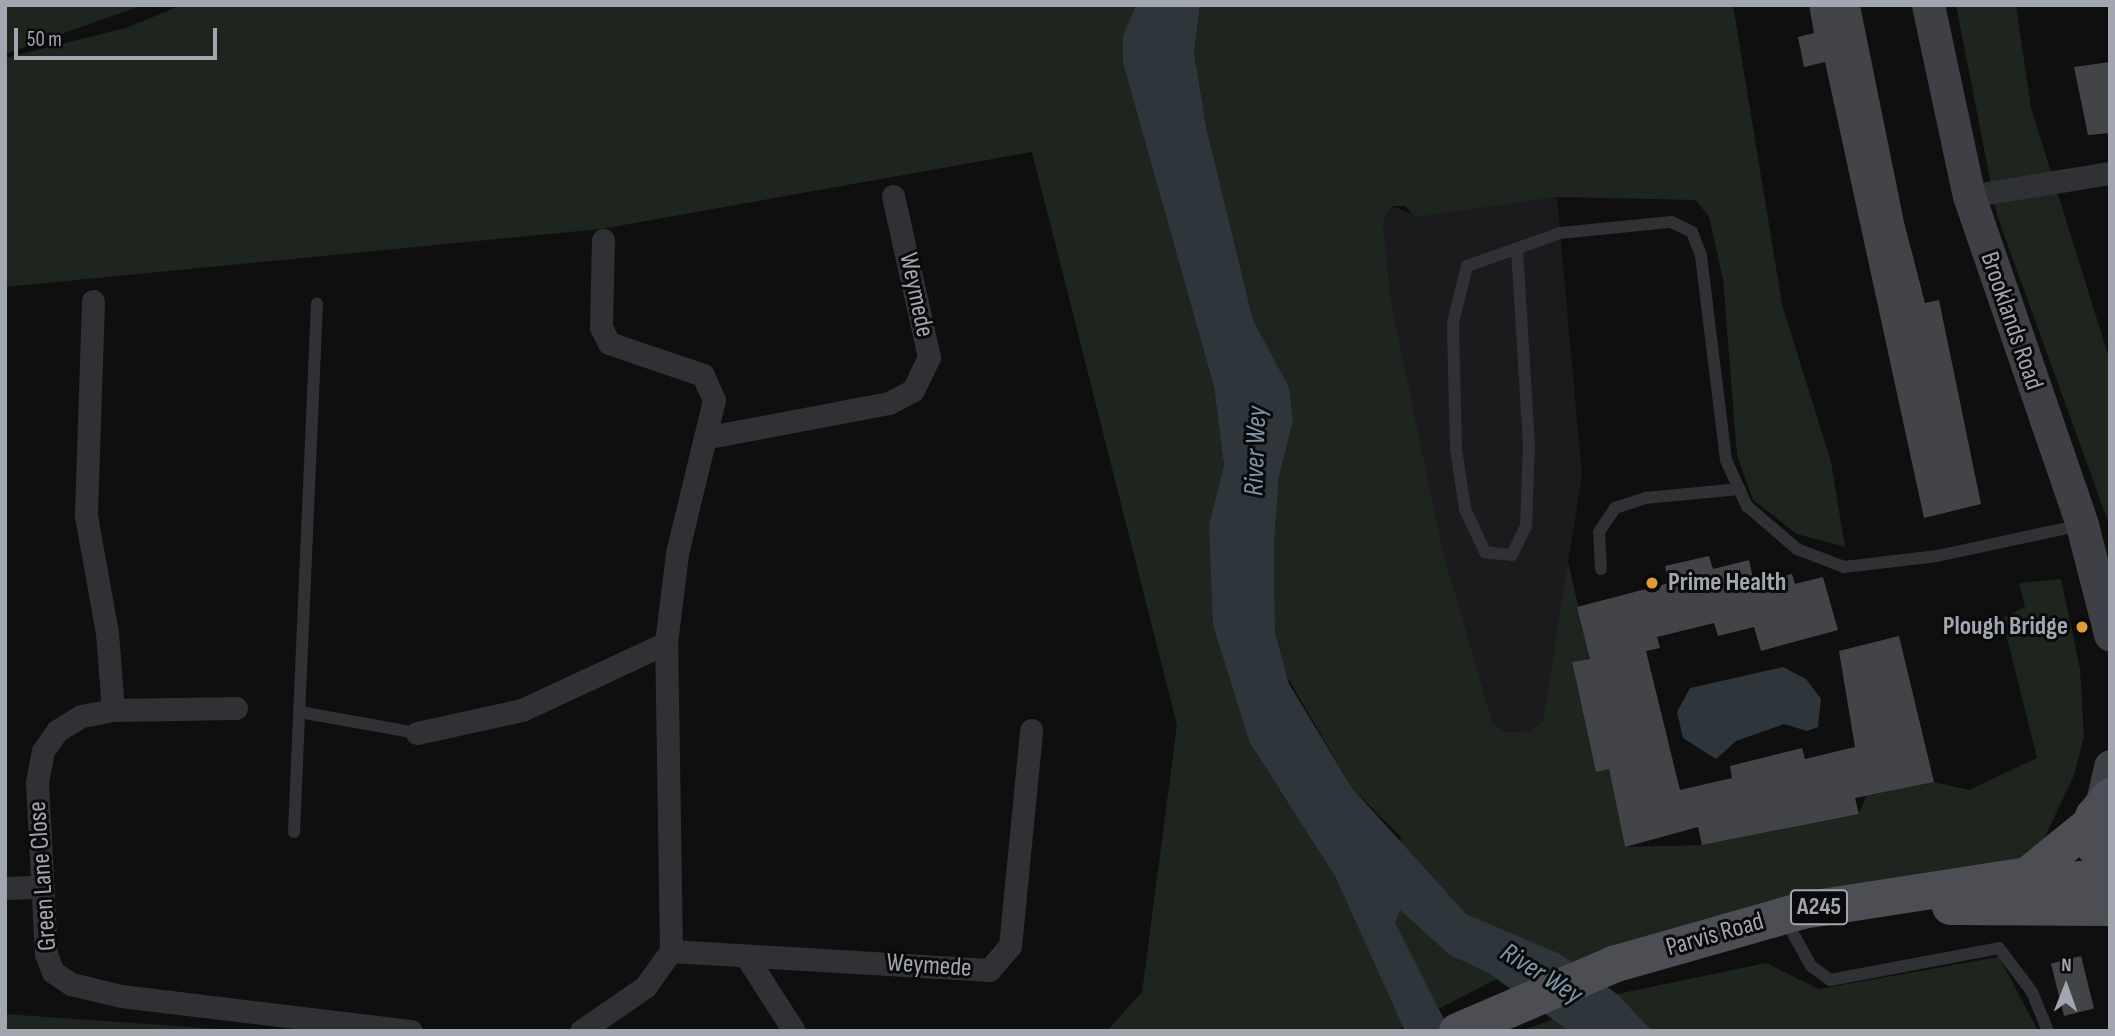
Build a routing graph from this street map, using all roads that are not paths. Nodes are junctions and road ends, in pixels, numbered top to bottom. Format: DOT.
graph roads {
  1 [pos="1928,5"];
  2 [pos="2110,173"];
  3 [pos="893,196"];
  4 [pos="1969,196"];
  5 [pos="603,240"];
  6 [pos="1517,249"];
  7 [pos="93,301"];
  8 [pos="317,303"];
  9 [pos="709,437"];
  10 [pos="1740,489"];
  11 [pos="2082,525"];
  12 [pos="1601,569"];
  13 [pos="2110,634"];
  14 [pos="666,643"];
  15 [pos="236,708"];
  16 [pos="113,710"];
  17 [pos="300,712"];
  18 [pos="1031,730"];
  19 [pos="417,733"];
  20 [pos="2110,766"];
  21 [pos="2101,807"];
  22 [pos="294,832"];
  23 [pos="2110,870"];
  24 [pos="2028,875"];
  25 [pos="2110,877"];
  26 [pos="40,887"];
  27 [pos="5,888"];
  28 [pos="1837,905"];
  29 [pos="2110,907"];
  30 [pos="1783,915"];
  31 [pos="671,951"];
  32 [pos="746,957"];
  33 [pos="411,1031"];
  34 [pos="582,1031"];
  35 [pos="794,1031"];
  36 [pos="1457,1031"];
  37 [pos="2048,1031"];
  1 -- 4 [label="main road, Brooklands Road"];
  2 -- 4 [label="street"];
  3 -- 9 [label="street, Weymede"];
  4 -- 11 [label="main road, Brooklands Road"];
  5 -- 9 [label="street"];
  6 -- 6 [label="lane"];
  6 -- 10 [label="lane"];
  7 -- 16 [label="street"];
  8 -- 17 [label="lane"];
  9 -- 14 [label="street"];
  10 -- 11 [label="lane"];
  10 -- 12 [label="lane"];
  11 -- 13 [label="main road, Brooklands Road"];
  14 -- 19 [label="street"];
  14 -- 31 [label="street"];
  15 -- 16 [label="street, Green Lane Close"];
  16 -- 26 [label="street, Green Lane Close"];
  17 -- 19 [label="lane"];
  17 -- 22 [label="lane"];
  18 -- 32 [label="street, Weymede"];
  20 -- 21 [label="main road"];
  21 -- 23 [label="main road"];
  21 -- 24 [label="main road"];
  24 -- 25 [label="main road, Parvis Road / A245"];
  24 -- 28 [label="main road, Parvis Road / A245"];
  26 -- 27 [label="street"];
  26 -- 33 [label="street, Green Lane Close"];
  28 -- 29 [label="main road, A245"];
  28 -- 30 [label="main road, Parvis Road / A245"];
  30 -- 36 [label="main road, Parvis Road / A245"];
  30 -- 37 [label="lane"];
  31 -- 32 [label="street, Weymede"];
  31 -- 34 [label="street"];
  32 -- 35 [label="street"];
}
